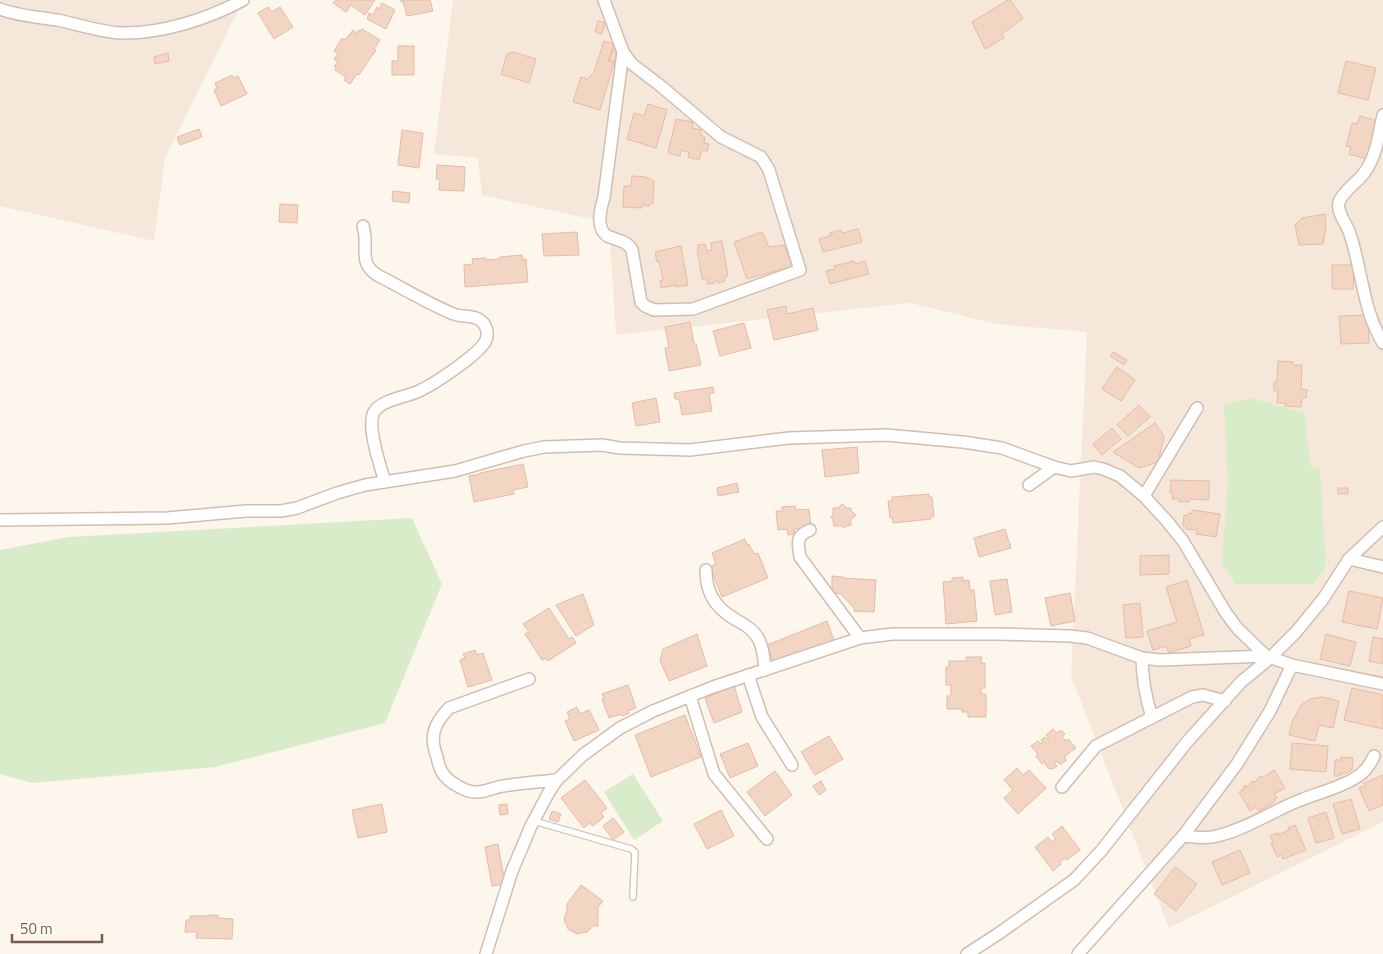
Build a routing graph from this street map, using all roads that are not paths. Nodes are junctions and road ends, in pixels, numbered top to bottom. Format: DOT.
graph roads {
  1 [pos="243,0"];
  2 [pos="604,0"];
  3 [pos="0,9"];
  4 [pos="623,52"];
  5 [pos="1383,115"];
  6 [pos="363,226"];
  7 [pos="1383,343"];
  8 [pos="1197,408"];
  9 [pos="1054,467"];
  10 [pos="386,482"];
  11 [pos="1029,485"];
  12 [pos="1144,496"];
  13 [pos="0,520"];
  14 [pos="1383,527"];
  15 [pos="810,530"];
  16 [pos="1349,559"];
  17 [pos="1383,567"];
  18 [pos="706,570"];
  19 [pos="860,638"];
  20 [pos="1268,657"];
  21 [pos="1142,658"];
  22 [pos="1292,665"];
  23 [pos="765,670"];
  24 [pos="748,675"];
  25 [pos="529,679"];
  26 [pos="1383,684"];
  27 [pos="690,696"];
  28 [pos="1224,701"];
  29 [pos="1152,718"];
  30 [pos="1374,756"];
  31 [pos="792,766"];
  32 [pos="557,780"];
  33 [pos="1062,787"];
  34 [pos="534,821"];
  35 [pos="1183,836"];
  36 [pos="767,838"];
  37 [pos="633,897"];
  38 [pos="486,954"];
  39 [pos="967,954"];
  40 [pos="1078,954"];
  1 -- 3 [label="street"];
  2 -- 4 [label="street"];
  4 -- 4 [label="street"];
  5 -- 7 [label="street"];
  6 -- 10 [label="street"];
  8 -- 12 [label="street"];
  9 -- 10 [label="street"];
  9 -- 11 [label="street"];
  9 -- 12 [label="street"];
  10 -- 13 [label="street"];
  12 -- 20 [label="street"];
  14 -- 16 [label="street"];
  15 -- 19 [label="street"];
  16 -- 17 [label="street"];
  16 -- 20 [label="street"];
  18 -- 23 [label="street"];
  19 -- 21 [label="street"];
  19 -- 23 [label="street"];
  20 -- 21 [label="street"];
  20 -- 22 [label="street"];
  20 -- 28 [label="street"];
  21 -- 29 [label="street"];
  22 -- 26 [label="street"];
  22 -- 35 [label="street"];
  23 -- 24 [label="street"];
  24 -- 27 [label="street"];
  24 -- 31 [label="street"];
  25 -- 32 [label="street"];
  27 -- 32 [label="street"];
  27 -- 36 [label="street"];
  28 -- 29 [label="street"];
  28 -- 39 [label="street"];
  29 -- 33 [label="street"];
  30 -- 35 [label="street"];
  32 -- 34 [label="street"];
  34 -- 37 [label="lane"];
  34 -- 38 [label="street"];
  35 -- 40 [label="street"];
}
